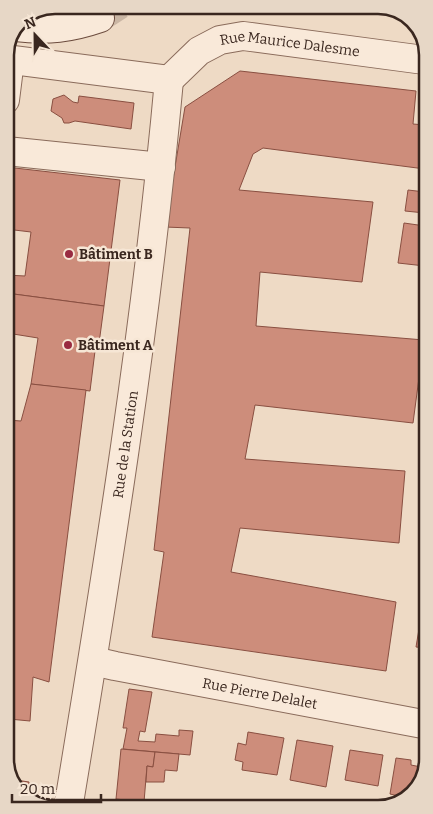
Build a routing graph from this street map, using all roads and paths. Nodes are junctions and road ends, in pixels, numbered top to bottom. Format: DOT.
graph roads {
  1 [pos="100,18"];
  2 [pos="24,28"];
  3 [pos="419,59"];
  4 [pos="14,61"];
  5 [pos="169,80"];
  6 [pos="14,152"];
  7 [pos="161,167"];
  8 [pos="93,661"];
  9 [pos="419,723"];
  10 [pos="70,800"];
  1 -- 2 [label="street"];
  3 -- 5 [label="street, Rue Maurice Dalesme"];
  4 -- 5 [label="street"];
  5 -- 7 [label="street, Rue de la Station"];
  6 -- 7 [label="street"];
  7 -- 8 [label="street, Rue de la Station"];
  8 -- 9 [label="street, Rue Pierre Delalet"];
  8 -- 10 [label="street, Rue de la Station"];
}
